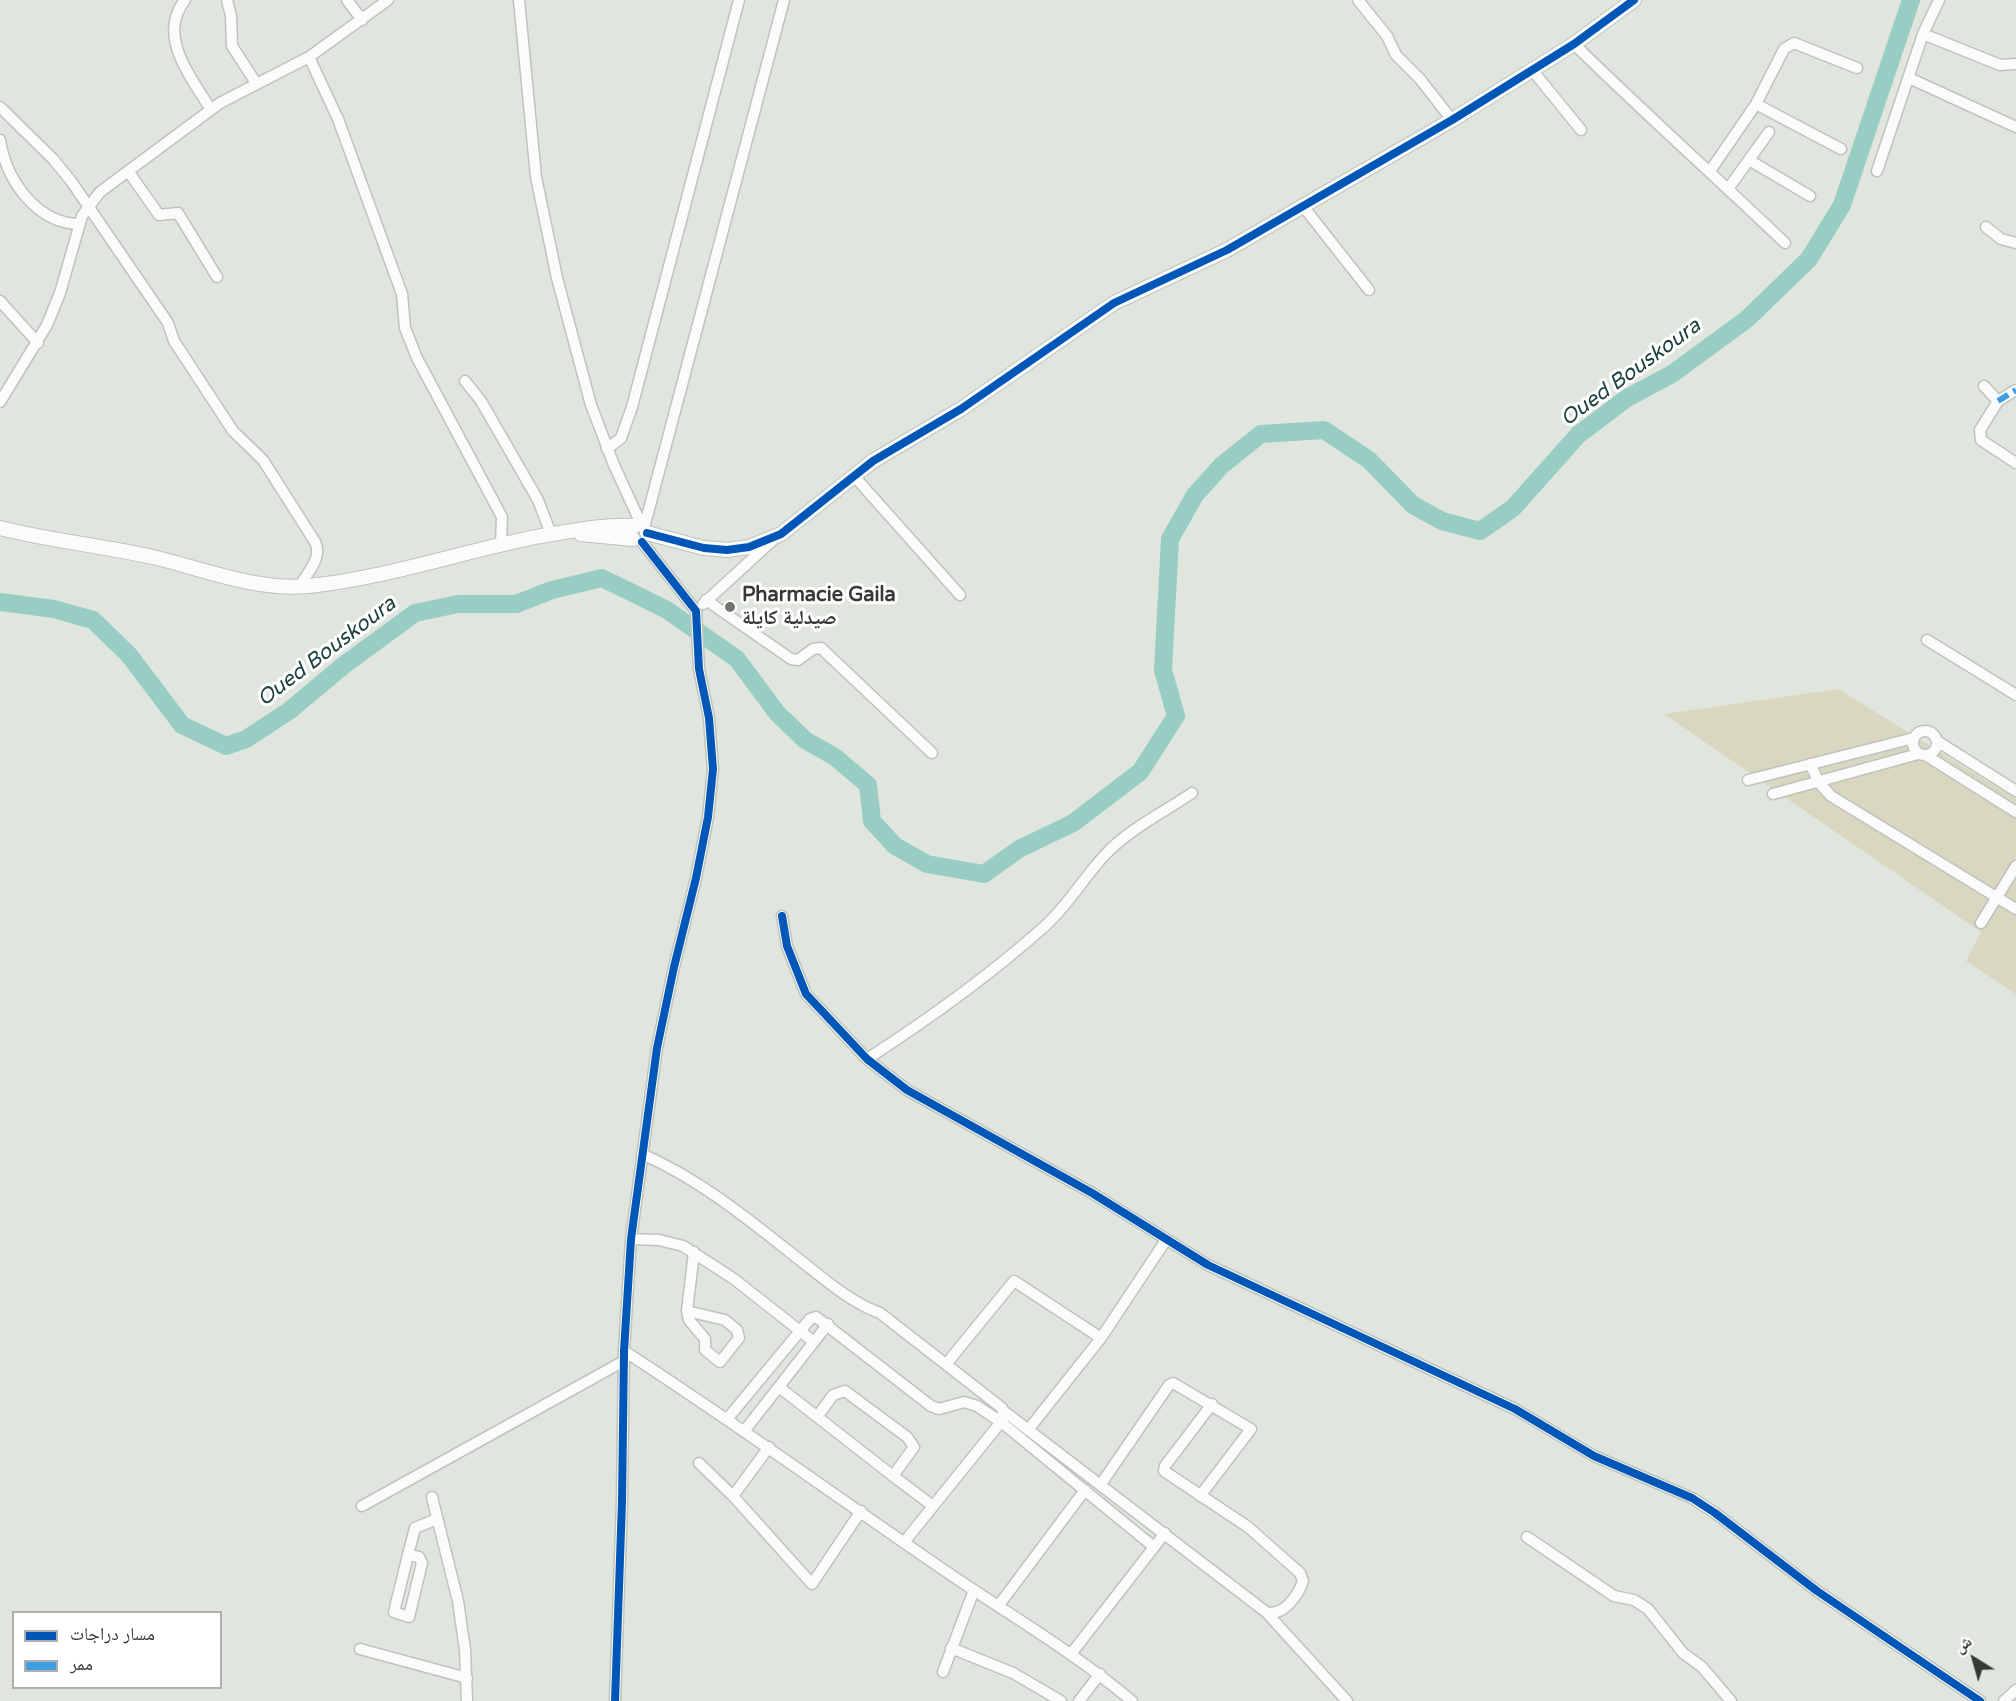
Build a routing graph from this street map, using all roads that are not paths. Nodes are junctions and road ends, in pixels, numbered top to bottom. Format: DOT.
graph roads {
  1 [pos="185,0"];
  2 [pos="227,0"];
  3 [pos="347,0"];
  4 [pos="388,0"];
  5 [pos="519,0"];
  6 [pos="739,0"];
  7 [pos="784,0"];
  8 [pos="1358,0"];
  9 [pos="1634,0"];
  10 [pos="1939,0"];
  11 [pos="362,20"];
  12 [pos="1923,34"];
  13 [pos="1574,44"];
  14 [pos="309,57"];
  15 [pos="2016,64"];
  16 [pos="1857,68"];
  17 [pos="1533,71"];
  18 [pos="1909,78"];
  19 [pos="256,83"];
  20 [pos="1756,104"];
  21 [pos="0,107"];
  22 [pos="211,110"];
  23 [pos="1452,120"];
  24 [pos="2016,127"];
  25 [pos="1581,130"];
  26 [pos="1769,132"];
  27 [pos="0,140"];
  28 [pos="1841,149"];
  29 [pos="1749,160"];
  30 [pos="128,171"];
  31 [pos="1710,171"];
  32 [pos="1877,171"];
  33 [pos="1728,189"];
  34 [pos="1810,196"];
  35 [pos="1302,205"];
  36 [pos="88,206"];
  37 [pos="80,224"];
  38 [pos="1986,227"];
  39 [pos="1785,243"];
  40 [pos="2016,243"];
  41 [pos="217,277"];
  42 [pos="1370,290"];
  43 [pos="0,300"];
  44 [pos="38,343"];
  45 [pos="465,381"];
  46 [pos="1984,386"];
  47 [pos="2016,390"];
  48 [pos="1998,401"];
  49 [pos="0,402"];
  50 [pos="607,449"];
  51 [pos="2016,464"];
  52 [pos="854,476"];
  53 [pos="0,528"];
  54 [pos="641,532"];
  55 [pos="551,534"];
  56 [pos="781,534"];
  57 [pos="501,544"];
  58 [pos="299,587"];
  59 [pos="960,595"];
  60 [pos="706,600"];
  61 [pos="696,611"];
  62 [pos="1927,640"];
  63 [pos="2016,695"];
  64 [pos="1914,738"];
  65 [pos="1937,741"];
  66 [pos="932,753"];
  67 [pos="1923,755"];
  68 [pos="1810,764"];
  69 [pos="1789,770"];
  70 [pos="1748,780"];
  71 [pos="1818,782"];
  72 [pos="1794,788"];
  73 [pos="2016,791"];
  74 [pos="1192,793"];
  75 [pos="1773,794"];
  76 [pos="2016,812"];
  77 [pos="2016,866"];
  78 [pos="1997,898"];
  79 [pos="2016,909"];
  80 [pos="782,916"];
  81 [pos="1981,923"];
  82 [pos="867,1059"];
  83 [pos="642,1154"];
  84 [pos="631,1239"];
  85 [pos="1166,1240"];
  86 [pos="694,1252"];
  87 [pos="687,1311"];
  88 [pos="828,1324"];
  89 [pos="799,1331"];
  90 [pos="1101,1338"];
  91 [pos="814,1342"];
  92 [pos="624,1356"];
  93 [pos="946,1363"];
  94 [pos="779,1387"];
  95 [pos="1212,1404"];
  96 [pos="817,1417"];
  97 [pos="1003,1417"];
  98 [pos="728,1418"];
  99 [pos="745,1430"];
  100 [pos="1032,1437"];
  101 [pos="769,1447"];
  102 [pos="699,1463"];
  103 [pos="893,1476"];
  104 [pos="1101,1484"];
  105 [pos="1085,1490"];
  106 [pos="734,1496"];
  107 [pos="1200,1496"];
  108 [pos="432,1497"];
  109 [pos="362,1506"];
  110 [pos="933,1506"];
  111 [pos="861,1510"];
  112 [pos="437,1519"];
  113 [pos="1165,1533"];
  114 [pos="1527,1537"];
  115 [pos="905,1541"];
  116 [pos="1154,1547"];
  117 [pos="408,1555"];
  118 [pos="974,1590"];
  119 [pos="999,1605"];
  120 [pos="1266,1612"];
  121 [pos="951,1648"];
  122 [pos="360,1649"];
  123 [pos="1071,1654"];
  124 [pos="943,1672"];
  125 [pos="1100,1674"];
  126 [pos="467,1678"];
  127 [pos="2016,1690"];
  128 [pos="467,1701"];
  129 [pos="615,1701"];
  130 [pos="1061,1701"];
  131 [pos="1079,1701"];
  132 [pos="1132,1701"];
  133 [pos="1347,1701"];
  134 [pos="1731,1701"];
  135 [pos="1980,1701"];
  136 [pos="2004,1701"];
  1 -- 22 [label="street"];
  2 -- 19 [label="street"];
  3 -- 11 [label="street"];
  4 -- 11 [label="street"];
  5 -- 50 [label="street"];
  6 -- 50 [label="street"];
  7 -- 54 [label="street"];
  8 -- 23 [label="street"];
  9 -- 13 [label="street"];
  10 -- 12 [label="street"];
  11 -- 14 [label="street"];
  12 -- 15 [label="street"];
  12 -- 18 [label="street"];
  13 -- 17 [label="street"];
  13 -- 31 [label="street"];
  14 -- 19 [label="street"];
  14 -- 57 [label="street"];
  16 -- 20 [label="street"];
  17 -- 23 [label="street"];
  17 -- 25 [label="street"];
  18 -- 24 [label="street"];
  18 -- 32 [label="street"];
  19 -- 22 [label="street"];
  20 -- 28 [label="street"];
  20 -- 31 [label="street"];
  21 -- 36 [label="street"];
  22 -- 30 [label="street"];
  23 -- 35 [label="street"];
  26 -- 29 [label="street"];
  27 -- 37 [label="street"];
  29 -- 33 [label="street"];
  29 -- 34 [label="street"];
  30 -- 36 [label="street"];
  30 -- 41 [label="street"];
  31 -- 33 [label="street"];
  33 -- 39 [label="street"];
  35 -- 42 [label="street"];
  35 -- 52 [label="street"];
  36 -- 37 [label="street"];
  36 -- 58 [label="street"];
  37 -- 44 [label="street"];
  38 -- 40 [label="street"];
  43 -- 44 [label="street"];
  44 -- 49 [label="street"];
  45 -- 55 [label="street"];
  46 -- 48 [label="street"];
  47 -- 48 [label="street"];
  48 -- 51 [label="street"];
  50 -- 54 [label="street"];
  52 -- 56 [label="street"];
  52 -- 59 [label="street"];
  53 -- 58 [label="street"];
  54 -- 55 [label="street"];
  54 -- 56 [label="street"];
  54 -- 61 [label="street"];
  55 -- 57 [label="street"];
  56 -- 60 [label="street"];
  57 -- 58 [label="street"];
  60 -- 61 [label="street"];
  60 -- 66 [label="street"];
  61 -- 83 [label="street"];
  62 -- 63 [label="street"];
  64 -- 65 [label="street"];
  64 -- 67 [label="street"];
  64 -- 68 [label="street"];
  65 -- 67 [label="street"];
  65 -- 73 [label="street"];
  67 -- 71 [label="street"];
  67 -- 76 [label="street"];
  68 -- 69 [label="street"];
  68 -- 71 [label="street"];
  69 -- 70 [label="street"];
  69 -- 72 [label="street"];
  71 -- 72 [label="street"];
  71 -- 78 [label="street"];
  72 -- 75 [label="street"];
  74 -- 82 [label="street"];
  77 -- 78 [label="street"];
  78 -- 79 [label="street"];
  78 -- 81 [label="street"];
  80 -- 82 [label="street"];
  82 -- 85 [label="street"];
  83 -- 84 [label="street"];
  83 -- 93 [label="street"];
  84 -- 86 [label="street"];
  84 -- 92 [label="street"];
  85 -- 90 [label="street"];
  85 -- 135 [label="street"];
  86 -- 87 [label="street"];
  86 -- 89 [label="street"];
  87 -- 87 [label="street"];
  88 -- 89 [label="street"];
  88 -- 91 [label="street"];
  88 -- 97 [label="street"];
  89 -- 91 [label="street"];
  89 -- 98 [label="street"];
  90 -- 93 [label="street"];
  90 -- 100 [label="street"];
  91 -- 94 [label="street"];
  92 -- 98 [label="street"];
  92 -- 109 [label="street"];
  92 -- 129 [label="street"];
  93 -- 97 [label="street"];
  94 -- 96 [label="street"];
  94 -- 99 [label="street"];
  95 -- 104 [label="street"];
  95 -- 107 [label="street"];
  95 -- 107 [label="street"];
  96 -- 103 [label="street"];
  96 -- 103 [label="street"];
  97 -- 100 [label="street"];
  97 -- 110 [label="street"];
  98 -- 99 [label="street"];
  99 -- 101 [label="street"];
  100 -- 104 [label="street"];
  100 -- 105 [label="street"];
  101 -- 106 [label="street"];
  101 -- 111 [label="street"];
  102 -- 106 [label="street"];
  103 -- 110 [label="street"];
  104 -- 113 [label="street"];
  105 -- 116 [label="street"];
  105 -- 119 [label="street"];
  106 -- 111 [label="street"];
  107 -- 120 [label="street"];
  108 -- 112 [label="street"];
  110 -- 115 [label="street"];
  111 -- 115 [label="street"];
  112 -- 117 [label="street"];
  112 -- 126 [label="street"];
  113 -- 116 [label="street"];
  113 -- 120 [label="street"];
  114 -- 134 [label="street"];
  115 -- 118 [label="street"];
  116 -- 123 [label="street"];
  117 -- 117 [label="street"];
  118 -- 119 [label="street"];
  118 -- 121 [label="street"];
  119 -- 123 [label="street"];
  120 -- 133 [label="street"];
  121 -- 124 [label="street"];
  121 -- 130 [label="street"];
  122 -- 126 [label="street"];
  123 -- 125 [label="street"];
  125 -- 131 [label="street"];
  125 -- 132 [label="street"];
  126 -- 128 [label="street"];
  127 -- 136 [label="street"];
}
